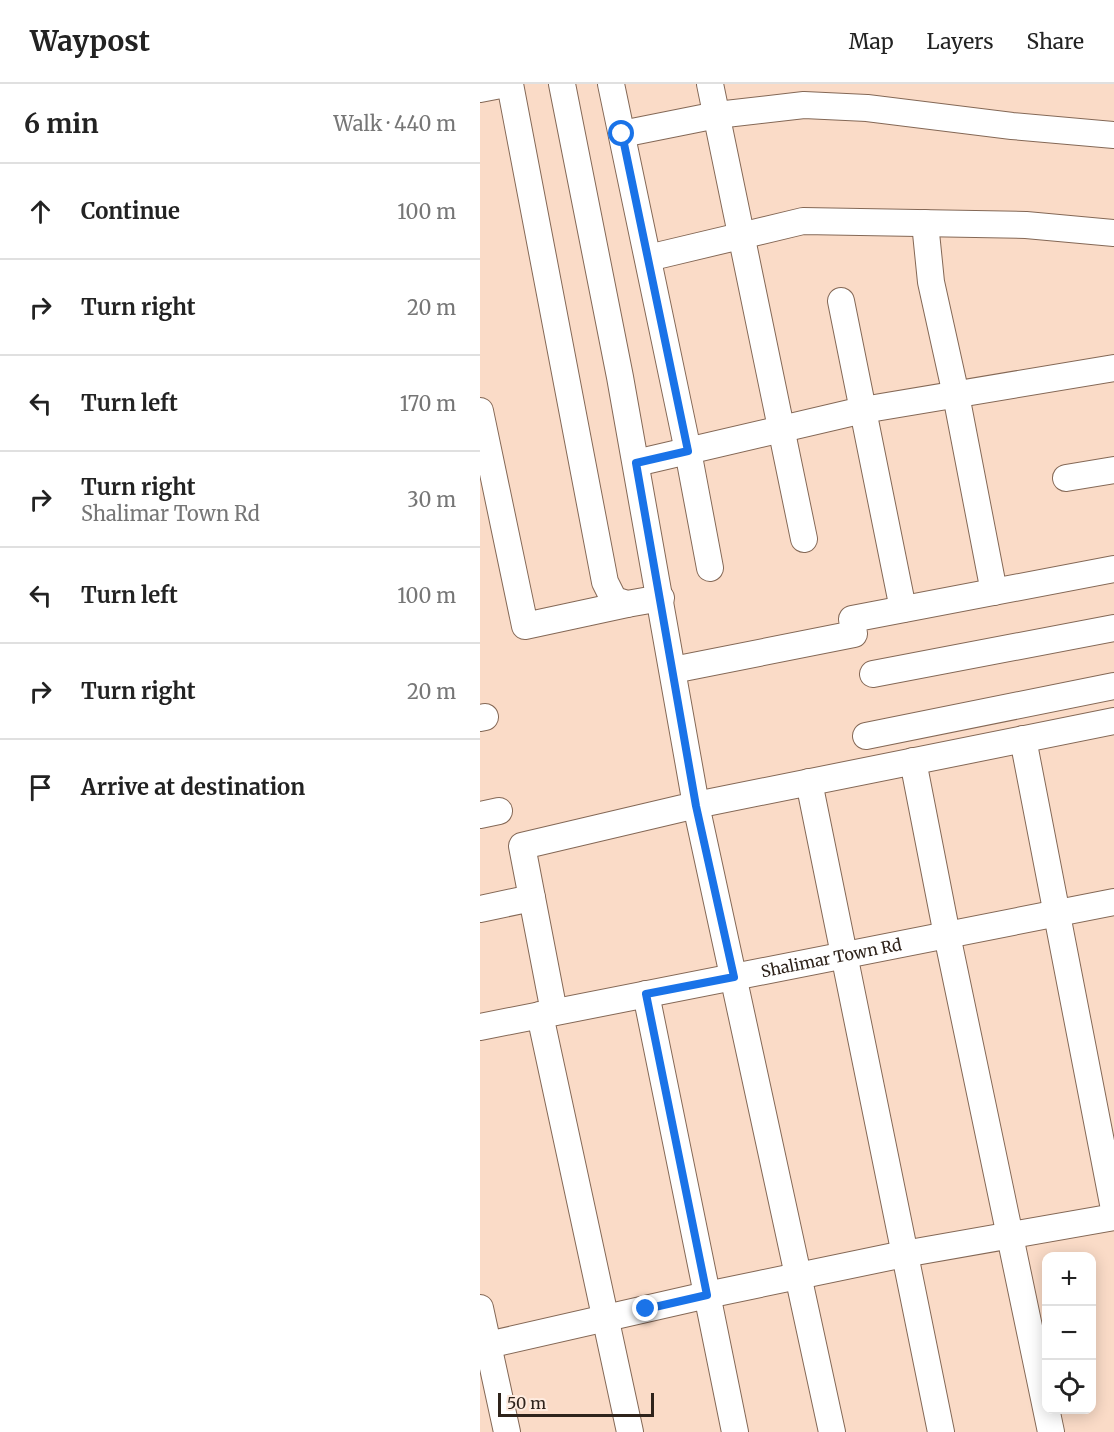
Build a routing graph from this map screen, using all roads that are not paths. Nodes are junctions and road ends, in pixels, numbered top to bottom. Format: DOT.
graph roads {
  1 [pos="508,84"];
  2 [pos="562,84"];
  3 [pos="611,84"];
  4 [pos="710,84"];
  5 [pos="480,89"];
  6 [pos="717,115"];
  7 [pos="622,134"];
  8 [pos="1114,135"];
  9 [pos="925,223"];
  10 [pos="741,234"];
  11 [pos="1114,234"];
  12 [pos="648,258"];
  13 [pos="841,301"];
  14 [pos="1114,368"];
  15 [pos="956,395"];
  16 [pos="863,410"];
  17 [pos="480,411"];
  18 [pos="780,430"];
  19 [pos="688,451"];
  20 [pos="636,463"];
  21 [pos="1114,470"];
  22 [pos="1066,478"];
  23 [pos="804,539"];
  24 [pos="710,568"];
  25 [pos="1114,569"];
  26 [pos="994,592"];
  27 [pos="661,598"];
  28 [pos="627,604"];
  29 [pos="903,609"];
  30 [pos="1114,628"];
  31 [pos="673,670"];
  32 [pos="873,674"];
  33 [pos="1114,686"];
  34 [pos="1114,721"];
  35 [pos="866,736"];
  36 [pos="1023,739"];
  37 [pos="913,761"];
  38 [pos="809,782"];
  39 [pos="696,806"];
  40 [pos="532,898"];
  41 [pos="1114,902"];
  42 [pos="480,909"];
  43 [pos="1057,913"];
  44 [pos="946,934"];
  45 [pos="844,955"];
  46 [pos="734,977"];
  47 [pos="646,994"];
  48 [pos="547,1013"];
  49 [pos="480,1027"];
  50 [pos="1114,1209"];
  51 [pos="1114,1217"];
  52 [pos="1010,1236"];
  53 [pos="904,1254"];
  54 [pos="797,1278"];
  55 [pos="707,1295"];
  56 [pos="480,1308"];
  57 [pos="606,1318"];
  58 [pos="488,1345"];
  59 [pos="507,1432"];
  60 [pos="630,1432"];
  61 [pos="735,1432"];
  62 [pos="832,1432"];
  63 [pos="940,1432"];
  64 [pos="1051,1432"];
  1 -- 5 [label="street"];
  1 -- 28 [label="street"];
  2 -- 20 [label="street"];
  3 -- 7 [label="street"];
  4 -- 6 [label="street"];
  6 -- 7 [label="street"];
  6 -- 8 [label="street"];
  6 -- 10 [label="street"];
  7 -- 12 [label="street"];
  9 -- 10 [label="street"];
  9 -- 11 [label="street"];
  9 -- 15 [label="street"];
  10 -- 12 [label="street"];
  10 -- 18 [label="street"];
  12 -- 19 [label="street"];
  13 -- 16 [label="street"];
  14 -- 15 [label="street"];
  15 -- 16 [label="street"];
  15 -- 26 [label="street"];
  16 -- 18 [label="street"];
  16 -- 29 [label="street"];
  17 -- 28 [label="street"];
  18 -- 19 [label="street"];
  18 -- 23 [label="street"];
  19 -- 20 [label="street"];
  19 -- 24 [label="street"];
  20 -- 27 [label="street"];
  21 -- 22 [label="street"];
  25 -- 26 [label="street"];
  26 -- 29 [label="street"];
  27 -- 28 [label="street"];
  27 -- 31 [label="street"];
  29 -- 31 [label="street"];
  30 -- 32 [label="street"];
  31 -- 39 [label="street"];
  33 -- 35 [label="street"];
  34 -- 36 [label="street"];
  36 -- 37 [label="street"];
  36 -- 43 [label="street"];
  37 -- 38 [label="street"];
  37 -- 44 [label="street"];
  38 -- 39 [label="street"];
  38 -- 45 [label="street"];
  39 -- 40 [label="street"];
  39 -- 46 [label="street"];
  40 -- 42 [label="street"];
  40 -- 48 [label="street"];
  41 -- 43 [label="street, Shalimar Town Rd"];
  43 -- 44 [label="street, Shalimar Town Rd"];
  43 -- 50 [label="street"];
  44 -- 45 [label="street, Shalimar Town Rd"];
  44 -- 52 [label="street"];
  45 -- 46 [label="street, Shalimar Town Rd"];
  45 -- 53 [label="street"];
  46 -- 47 [label="street, Shalimar Town Rd"];
  46 -- 54 [label="street"];
  47 -- 48 [label="street, Shalimar Town Rd"];
  47 -- 55 [label="street"];
  48 -- 49 [label="street, Shalimar Town Rd"];
  48 -- 57 [label="street"];
  51 -- 52 [label="street"];
  52 -- 53 [label="street"];
  52 -- 64 [label="street"];
  53 -- 54 [label="street"];
  53 -- 63 [label="street"];
  54 -- 55 [label="street"];
  54 -- 62 [label="street"];
  55 -- 57 [label="street"];
  55 -- 61 [label="street"];
  56 -- 58 [label="street"];
  57 -- 58 [label="street"];
  57 -- 60 [label="street"];
  58 -- 59 [label="street"];
}
